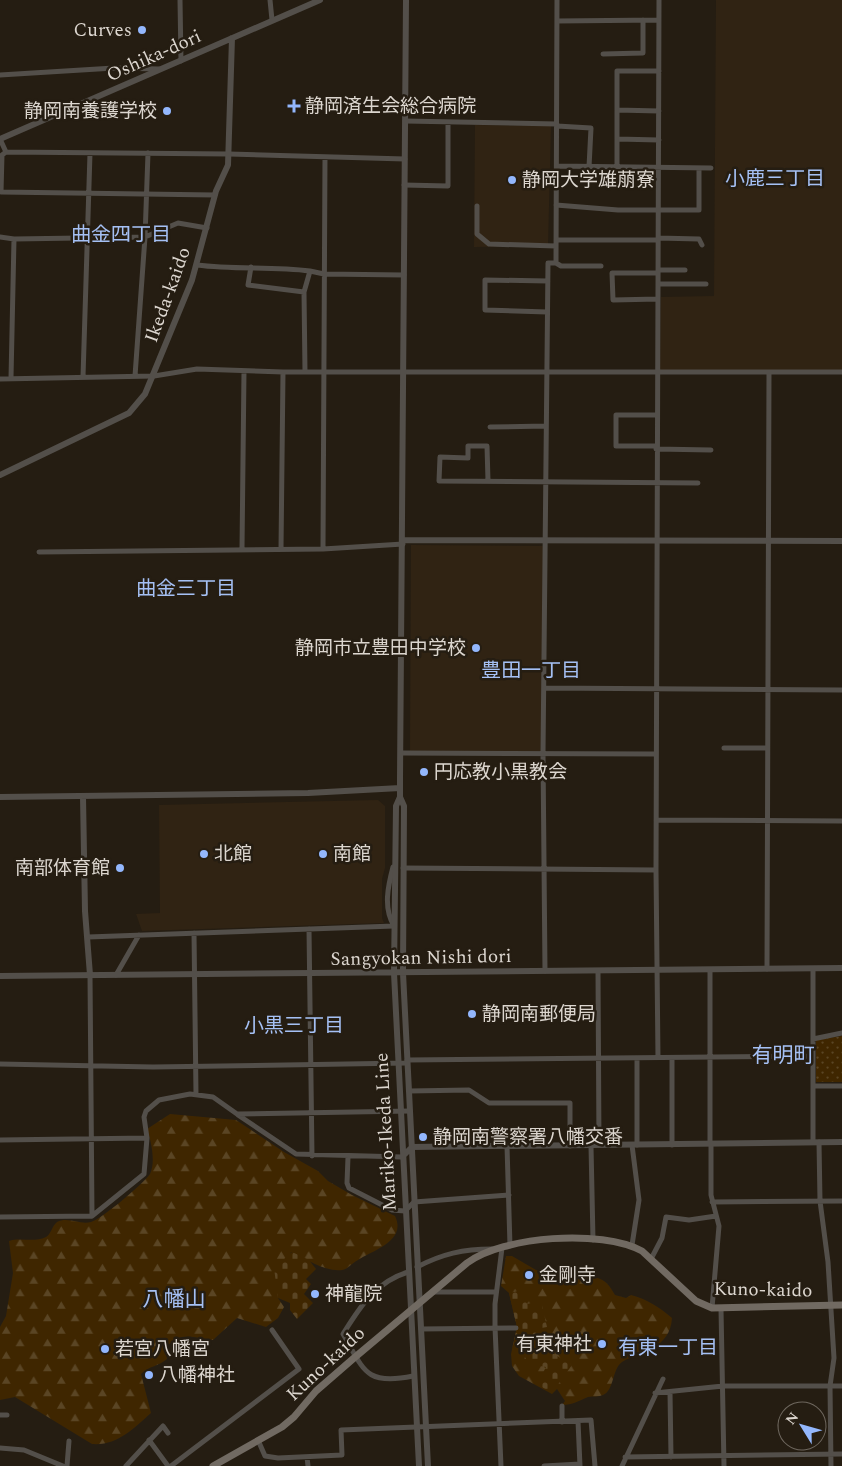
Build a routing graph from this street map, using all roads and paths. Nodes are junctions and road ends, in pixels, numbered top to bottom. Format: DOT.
graph roads {
  1 [pos="180,0"];
  2 [pos="270,0"];
  3 [pos="406,0"];
  4 [pos="557,0"];
  5 [pos="659,0"];
  6 [pos="317,1"];
  7 [pos="272,20"];
  8 [pos="643,20"];
  9 [pos="659,20"];
  10 [pos="557,21"];
  11 [pos="232,38"];
  12 [pos="603,54"];
  13 [pos="181,61"];
  14 [pos="162,69"];
  15 [pos="659,71"];
  16 [pos="0,75"];
  17 [pos="617,110"];
  18 [pos="659,111"];
  19 [pos="406,121"];
  20 [pos="448,123"];
  21 [pos="557,125"];
  22 [pos="0,139"];
  23 [pos="617,139"];
  24 [pos="659,140"];
  25 [pos="6,152"];
  26 [pos="90,153"];
  27 [pos="148,154"];
  28 [pos="229,154"];
  29 [pos="325,157"];
  30 [pos="405,159"];
  31 [pos="557,166"];
  32 [pos="589,167"];
  33 [pos="659,167"];
  34 [pos="617,168"];
  35 [pos="699,168"];
  36 [pos="712,168"];
  37 [pos="404,185"];
  38 [pos="89,194"];
  39 [pos="147,194"];
  40 [pos="215,195"];
  41 [pos="556,205"];
  42 [pos="477,206"];
  43 [pos="659,211"];
  44 [pos="207,228"];
  45 [pos="145,237"];
  46 [pos="0,238"];
  47 [pos="88,238"];
  48 [pos="14,239"];
  49 [pos="658,239"];
  50 [pos="556,243"];
  51 [pos="702,245"];
  52 [pos="556,263"];
  53 [pos="197,265"];
  54 [pos="601,266"];
  55 [pos="251,267"];
  56 [pos="685,270"];
  57 [pos="310,271"];
  58 [pos="658,272"];
  59 [pos="324,274"];
  60 [pos="404,275"];
  61 [pos="548,281"];
  62 [pos="658,284"];
  63 [pos="706,284"];
  64 [pos="304,292"];
  65 [pos="658,299"];
  66 [pos="547,312"];
  67 [pos="244,371"];
  68 [pos="546,371"];
  69 [pos="656,371"];
  70 [pos="283,372"];
  71 [pos="305,372"];
  72 [pos="323,372"];
  73 [pos="403,372"];
  74 [pos="769,372"];
  75 [pos="842,372"];
  76 [pos="135,376"];
  77 [pos="154,376"];
  78 [pos="83,377"];
  79 [pos="12,378"];
  80 [pos="0,379"];
  81 [pos="656,415"];
  82 [pos="546,426"];
  83 [pos="490,427"];
  84 [pos="656,448"];
  85 [pos="711,450"];
  86 [pos="0,475"];
  87 [pos="488,481"];
  88 [pos="545,482"];
  89 [pos="656,483"];
  90 [pos="698,483"];
  91 [pos="656,540"];
  92 [pos="546,541"];
  93 [pos="768,541"];
  94 [pos="403,542"];
  95 [pos="842,542"];
  96 [pos="242,549"];
  97 [pos="281,549"];
  98 [pos="323,549"];
  99 [pos="38,552"];
  100 [pos="545,688"];
  101 [pos="657,688"];
  102 [pos="768,689"];
  103 [pos="842,690"];
  104 [pos="724,748"];
  105 [pos="768,748"];
  106 [pos="401,753"];
  107 [pos="543,754"];
  108 [pos="656,754"];
  109 [pos="400,788"];
  110 [pos="0,797"];
  111 [pos="83,797"];
  112 [pos="400,797"];
  113 [pos="656,820"];
  114 [pos="766,821"];
  115 [pos="842,821"];
  116 [pos="396,858"];
  117 [pos="396,868"];
  118 [pos="404,868"];
  119 [pos="543,869"];
  120 [pos="656,870"];
  121 [pos="394,926"];
  122 [pos="309,929"];
  123 [pos="194,933"];
  124 [pos="139,935"];
  125 [pos="88,937"];
  126 [pos="813,968"];
  127 [pos="842,968"];
  128 [pos="767,969"];
  129 [pos="656,970"];
  130 [pos="710,970"];
  131 [pos="545,971"];
  132 [pos="598,971"];
  133 [pos="394,973"];
  134 [pos="403,973"];
  135 [pos="309,974"];
  136 [pos="90,975"];
  137 [pos="116,975"];
  138 [pos="195,975"];
  139 [pos="0,976"];
  140 [pos="842,1033"];
  141 [pos="813,1038"];
  142 [pos="813,1056"];
  143 [pos="598,1058"];
  144 [pos="637,1058"];
  145 [pos="658,1058"];
  146 [pos="672,1058"];
  147 [pos="710,1058"];
  148 [pos="407,1061"];
  149 [pos="310,1063"];
  150 [pos="395,1063"];
  151 [pos="0,1064"];
  152 [pos="90,1065"];
  153 [pos="196,1065"];
  154 [pos="813,1086"];
  155 [pos="842,1086"];
  156 [pos="409,1091"];
  157 [pos="196,1094"];
  158 [pos="410,1111"];
  159 [pos="311,1112"];
  160 [pos="400,1112"];
  161 [pos="237,1114"];
  162 [pos="146,1138"];
  163 [pos="90,1139"];
  164 [pos="0,1140"];
  165 [pos="816,1142"];
  166 [pos="842,1142"];
  167 [pos="711,1144"];
  168 [pos="634,1145"];
  169 [pos="672,1145"];
  170 [pos="507,1146"];
  171 [pos="570,1146"];
  172 [pos="590,1146"];
  173 [pos="599,1146"];
  174 [pos="412,1147"];
  175 [pos="312,1156"];
  176 [pos="348,1157"];
  177 [pos="402,1157"];
  178 [pos="509,1195"];
  179 [pos="820,1201"];
  180 [pos="842,1201"];
  181 [pos="414,1202"];
  182 [pos="712,1202"];
  183 [pos="405,1211"];
  184 [pos="92,1216"];
  185 [pos="716,1216"];
  186 [pos="0,1217"];
  187 [pos="593,1240"];
  188 [pos="510,1246"];
  189 [pos="632,1246"];
  190 [pos="502,1248"];
  191 [pos="492,1249"];
  192 [pos="651,1259"];
  193 [pos="417,1267"];
  194 [pos="408,1272"];
  195 [pos="432,1292"];
  196 [pos="496,1292"];
  197 [pos="420,1304"];
  198 [pos="842,1305"];
  199 [pos="830,1306"];
  200 [pos="712,1308"];
  201 [pos="720,1309"];
  202 [pos="410,1312"];
  203 [pos="495,1327"];
  204 [pos="516,1328"];
  205 [pos="421,1329"];
  206 [pos="272,1330"];
  207 [pos="354,1358"];
  208 [pos="413,1376"];
  209 [pos="663,1379"];
  210 [pos="723,1386"];
  211 [pos="830,1386"];
  212 [pos="842,1386"];
  213 [pos="670,1392"];
  214 [pos="655,1393"];
  215 [pos="562,1406"];
  216 [pos="0,1415"];
  217 [pos="7,1415"];
  218 [pos="578,1421"];
  219 [pos="562,1422"];
  220 [pos="499,1424"];
  221 [pos="416,1426"];
  222 [pos="427,1427"];
  223 [pos="168,1433"];
  224 [pos="149,1440"];
  225 [pos="258,1440"];
  226 [pos="69,1441"];
  227 [pos="0,1448"];
  228 [pos="831,1454"];
  229 [pos="842,1454"];
  230 [pos="724,1456"];
  231 [pos="307,1457"];
  232 [pos="625,1457"];
  233 [pos="671,1457"];
  234 [pos="580,1465"];
  235 [pos="65,1466"];
  236 [pos="126,1466"];
  237 [pos="170,1466"];
  238 [pos="213,1466"];
  239 [pos="308,1466"];
  240 [pos="418,1466"];
  241 [pos="428,1466"];
  242 [pos="501,1466"];
  243 [pos="544,1466"];
  244 [pos="594,1466"];
  245 [pos="622,1466"];
  246 [pos="724,1466"];
  247 [pos="831,1466"];
  1 -- 13 [label="street"];
  2 -- 7 [label="street"];
  3 -- 19 [label="street, Mariko-Ikeda Line"];
  4 -- 10 [label="street"];
  5 -- 9 [label="street"];
  6 -- 7 [label="street, Oshika-dori"];
  7 -- 11 [label="street, Oshika-dori"];
  8 -- 9 [label="street"];
  8 -- 10 [label="street"];
  8 -- 12 [label="street"];
  9 -- 15 [label="street"];
  10 -- 21 [label="street"];
  11 -- 13 [label="street, Oshika-dori"];
  11 -- 28 [label="street, Ikeda-kaido"];
  13 -- 14 [label="street, Oshika-dori"];
  14 -- 16 [label="street"];
  14 -- 22 [label="street, Oshika-dori"];
  15 -- 17 [label="street"];
  15 -- 18 [label="street"];
  17 -- 18 [label="street"];
  17 -- 23 [label="street"];
  18 -- 24 [label="street"];
  19 -- 20 [label="street"];
  19 -- 30 [label="street, Mariko-Ikeda Line"];
  20 -- 21 [label="street"];
  20 -- 37 [label="street"];
  21 -- 31 [label="street"];
  21 -- 32 [label="street"];
  22 -- 25 [label="street"];
  23 -- 24 [label="street"];
  23 -- 34 [label="street"];
  24 -- 33 [label="street"];
  25 -- 26 [label="street"];
  25 -- 38 [label="street"];
  26 -- 27 [label="street"];
  26 -- 38 [label="street"];
  27 -- 28 [label="street"];
  27 -- 39 [label="street"];
  28 -- 29 [label="street"];
  28 -- 40 [label="street, Ikeda-kaido"];
  29 -- 30 [label="street"];
  29 -- 59 [label="street"];
  30 -- 37 [label="street, Mariko-Ikeda Line"];
  31 -- 32 [label="street"];
  31 -- 41 [label="street"];
  32 -- 34 [label="street"];
  33 -- 34 [label="street"];
  33 -- 35 [label="street"];
  33 -- 43 [label="street"];
  35 -- 36 [label="street"];
  35 -- 43 [label="street"];
  37 -- 60 [label="street, Mariko-Ikeda Line"];
  38 -- 39 [label="street"];
  38 -- 47 [label="street"];
  39 -- 40 [label="street"];
  39 -- 45 [label="street"];
  40 -- 44 [label="street, Ikeda-kaido"];
  41 -- 43 [label="street"];
  41 -- 50 [label="street"];
  42 -- 50 [label="street"];
  43 -- 49 [label="street"];
  44 -- 45 [label="street"];
  44 -- 53 [label="street, Ikeda-kaido"];
  45 -- 47 [label="street"];
  45 -- 76 [label="street"];
  46 -- 48 [label="street"];
  47 -- 48 [label="street"];
  47 -- 78 [label="street"];
  48 -- 79 [label="street"];
  49 -- 50 [label="street"];
  49 -- 51 [label="street"];
  49 -- 58 [label="street"];
  50 -- 52 [label="street"];
  52 -- 54 [label="street"];
  52 -- 61 [label="street"];
  53 -- 55 [label="street"];
  53 -- 77 [label="street, Ikeda-kaido"];
  55 -- 57 [label="street"];
  55 -- 64 [label="street"];
  56 -- 58 [label="street"];
  57 -- 59 [label="street"];
  57 -- 64 [label="street"];
  58 -- 62 [label="street"];
  58 -- 65 [label="street"];
  59 -- 60 [label="street"];
  59 -- 72 [label="street"];
  60 -- 73 [label="street, Mariko-Ikeda Line"];
  61 -- 66 [label="street"];
  61 -- 66 [label="street"];
  62 -- 63 [label="street"];
  62 -- 65 [label="street"];
  64 -- 71 [label="street"];
  65 -- 69 [label="street"];
  66 -- 68 [label="street"];
  67 -- 70 [label="street"];
  67 -- 77 [label="street"];
  67 -- 96 [label="street"];
  68 -- 69 [label="street"];
  68 -- 73 [label="street"];
  68 -- 82 [label="street"];
  69 -- 74 [label="street"];
  69 -- 81 [label="street"];
  70 -- 71 [label="street"];
  70 -- 97 [label="street"];
  71 -- 72 [label="street"];
  72 -- 73 [label="street"];
  72 -- 98 [label="street"];
  73 -- 94 [label="street, Mariko-Ikeda Line"];
  74 -- 75 [label="street"];
  74 -- 93 [label="street"];
  76 -- 77 [label="street"];
  76 -- 78 [label="street"];
  77 -- 86 [label="street, Ikeda-kaido"];
  78 -- 79 [label="street"];
  79 -- 80 [label="street"];
  81 -- 84 [label="street"];
  81 -- 84 [label="street"];
  82 -- 83 [label="street"];
  82 -- 88 [label="street"];
  84 -- 85 [label="street"];
  84 -- 89 [label="street"];
  87 -- 87 [label="street"];
  87 -- 88 [label="street"];
  88 -- 89 [label="street"];
  88 -- 92 [label="street"];
  89 -- 90 [label="street"];
  89 -- 91 [label="street"];
  91 -- 92 [label="street"];
  91 -- 93 [label="street"];
  91 -- 101 [label="street"];
  92 -- 94 [label="street"];
  92 -- 100 [label="street"];
  93 -- 95 [label="street"];
  93 -- 102 [label="street"];
  94 -- 98 [label="street"];
  94 -- 106 [label="street, Mariko-Ikeda Line"];
  96 -- 97 [label="street"];
  96 -- 99 [label="street"];
  97 -- 98 [label="street"];
  100 -- 101 [label="street"];
  100 -- 107 [label="street"];
  101 -- 102 [label="street"];
  101 -- 108 [label="street"];
  102 -- 103 [label="street"];
  102 -- 105 [label="street"];
  104 -- 105 [label="street"];
  105 -- 114 [label="street"];
  106 -- 107 [label="street"];
  106 -- 109 [label="street, Mariko-Ikeda Line"];
  107 -- 108 [label="street"];
  107 -- 119 [label="street"];
  108 -- 113 [label="street"];
  109 -- 111 [label="street"];
  109 -- 112 [label="street, Mariko-Ikeda Line"];
  110 -- 111 [label="street"];
  111 -- 125 [label="street"];
  112 -- 116 [label="street, Mariko-Ikeda Line"];
  112 -- 118 [label="street, Mariko-Ikeda Line"];
  113 -- 114 [label="street"];
  113 -- 120 [label="street"];
  114 -- 115 [label="street"];
  114 -- 128 [label="street"];
  116 -- 117 [label="street, Mariko-Ikeda Line"];
  116 -- 121 [label="street"];
  117 -- 118 [label="street"];
  117 -- 121 [label="street, Mariko-Ikeda Line"];
  118 -- 119 [label="street"];
  118 -- 134 [label="street, Mariko-Ikeda Line"];
  119 -- 120 [label="street"];
  119 -- 131 [label="street"];
  120 -- 129 [label="street"];
  121 -- 122 [label="street"];
  121 -- 133 [label="street, Mariko-Ikeda Line"];
  122 -- 123 [label="street"];
  122 -- 135 [label="street"];
  123 -- 124 [label="street"];
  123 -- 138 [label="street"];
  124 -- 125 [label="street"];
  124 -- 137 [label="street"];
  125 -- 136 [label="street"];
  126 -- 127 [label="street, Sangyokan Nishi dori"];
  126 -- 128 [label="street, Sangyokan Nishi dori"];
  126 -- 141 [label="street"];
  128 -- 130 [label="street, Sangyokan Nishi dori"];
  129 -- 130 [label="street, Sangyokan Nishi dori"];
  129 -- 132 [label="street, Sangyokan Nishi dori"];
  129 -- 145 [label="street"];
  130 -- 147 [label="street"];
  131 -- 132 [label="street, Sangyokan Nishi dori"];
  131 -- 134 [label="street, Sangyokan Nishi dori"];
  132 -- 143 [label="street"];
  133 -- 134 [label="street, Sangyokan Nishi dori"];
  133 -- 135 [label="street, Sangyokan Nishi dori"];
  133 -- 150 [label="street, Mariko-Ikeda Line"];
  134 -- 148 [label="street, Mariko-Ikeda Line"];
  135 -- 138 [label="street, Sangyokan Nishi dori"];
  135 -- 149 [label="street"];
  136 -- 137 [label="street, Sangyokan Nishi dori"];
  136 -- 139 [label="street, Sangyokan Nishi dori"];
  136 -- 152 [label="street"];
  137 -- 138 [label="street, Sangyokan Nishi dori"];
  138 -- 153 [label="street"];
  140 -- 141 [label="street"];
  141 -- 142 [label="street"];
  142 -- 147 [label="street"];
  142 -- 154 [label="street"];
  143 -- 144 [label="street"];
  143 -- 148 [label="street"];
  143 -- 173 [label="street"];
  144 -- 145 [label="street"];
  144 -- 168 [label="street"];
  145 -- 146 [label="street"];
  146 -- 147 [label="street"];
  146 -- 169 [label="street"];
  147 -- 167 [label="street"];
  148 -- 150 [label="street"];
  148 -- 156 [label="street, Mariko-Ikeda Line"];
  149 -- 150 [label="street"];
  149 -- 153 [label="street"];
  149 -- 159 [label="street"];
  150 -- 160 [label="street, Mariko-Ikeda Line"];
  151 -- 152 [label="street"];
  152 -- 153 [label="street"];
  152 -- 163 [label="street"];
  153 -- 157 [label="street"];
  154 -- 155 [label="street"];
  154 -- 165 [label="street"];
  156 -- 158 [label="street, Mariko-Ikeda Line"];
  156 -- 171 [label="street"];
  157 -- 161 [label="street"];
  157 -- 162 [label="street"];
  158 -- 160 [label="street"];
  158 -- 174 [label="street, Mariko-Ikeda Line"];
  159 -- 160 [label="street"];
  159 -- 161 [label="street"];
  159 -- 175 [label="street"];
  160 -- 177 [label="street, Mariko-Ikeda Line"];
  161 -- 175 [label="street"];
  162 -- 163 [label="street"];
  162 -- 184 [label="street"];
  163 -- 164 [label="street"];
  163 -- 184 [label="street"];
  165 -- 166 [label="street"];
  165 -- 167 [label="street"];
  165 -- 179 [label="street"];
  167 -- 169 [label="street"];
  167 -- 182 [label="street"];
  168 -- 169 [label="street"];
  168 -- 173 [label="street"];
  168 -- 189 [label="street"];
  170 -- 171 [label="street"];
  170 -- 174 [label="street"];
  170 -- 178 [label="street"];
  171 -- 172 [label="street"];
  172 -- 173 [label="street"];
  172 -- 187 [label="street"];
  174 -- 177 [label="street"];
  174 -- 181 [label="street, Mariko-Ikeda Line"];
  175 -- 176 [label="street"];
  176 -- 177 [label="street"];
  176 -- 183 [label="street"];
  177 -- 183 [label="street, Mariko-Ikeda Line"];
  178 -- 181 [label="street"];
  178 -- 188 [label="street"];
  179 -- 180 [label="street"];
  179 -- 182 [label="street"];
  179 -- 199 [label="street"];
  181 -- 183 [label="street"];
  181 -- 193 [label="street, Mariko-Ikeda Line"];
  182 -- 185 [label="street"];
  183 -- 194 [label="street, Mariko-Ikeda Line"];
  184 -- 186 [label="street"];
  185 -- 192 [label="street"];
  185 -- 200 [label="street"];
  187 -- 188 [label="main road, Kuno-kaido"];
  187 -- 189 [label="main road, Kuno-kaido"];
  188 -- 190 [label="main road, Kuno-kaido"];
  189 -- 192 [label="main road, Kuno-kaido"];
  190 -- 191 [label="main road, Kuno-kaido"];
  190 -- 196 [label="street"];
  191 -- 193 [label="street"];
  191 -- 195 [label="main road, Kuno-kaido"];
  192 -- 200 [label="main road, Kuno-kaido"];
  193 -- 197 [label="street, Mariko-Ikeda Line"];
  194 -- 202 [label="street, Mariko-Ikeda Line"];
  194 -- 207 [label="street"];
  195 -- 196 [label="street"];
  195 -- 197 [label="main road, Kuno-kaido"];
  196 -- 203 [label="street"];
  197 -- 202 [label="main road, Kuno-kaido"];
  197 -- 205 [label="street, Mariko-Ikeda Line"];
  198 -- 199 [label="main road, Kuno-kaido"];
  199 -- 201 [label="main road, Kuno-kaido"];
  199 -- 211 [label="street"];
  200 -- 201 [label="main road, Kuno-kaido"];
  201 -- 210 [label="street"];
  202 -- 207 [label="main road, Kuno-kaido"];
  202 -- 208 [label="street, Mariko-Ikeda Line"];
  203 -- 204 [label="street"];
  203 -- 205 [label="street"];
  203 -- 220 [label="street"];
  205 -- 222 [label="street, Mariko-Ikeda Line"];
  206 -- 237 [label="street"];
  207 -- 208 [label="street"];
  207 -- 225 [label="main road, Kuno-kaido"];
  208 -- 221 [label="street, Mariko-Ikeda Line"];
  209 -- 214 [label="street"];
  210 -- 211 [label="street"];
  210 -- 213 [label="street"];
  210 -- 230 [label="street"];
  211 -- 212 [label="street"];
  211 -- 228 [label="street"];
  213 -- 214 [label="street"];
  213 -- 233 [label="street"];
  214 -- 232 [label="street"];
  215 -- 219 [label="street"];
  216 -- 217 [label="street"];
  218 -- 219 [label="street"];
  218 -- 234 [label="street"];
  218 -- 244 [label="street"];
  219 -- 220 [label="street"];
  220 -- 222 [label="street"];
  220 -- 242 [label="street"];
  221 -- 222 [label="street"];
  221 -- 231 [label="street"];
  221 -- 240 [label="street, Mariko-Ikeda Line"];
  222 -- 241 [label="street, Mariko-Ikeda Line"];
  223 -- 224 [label="street"];
  224 -- 236 [label="street"];
  224 -- 237 [label="street"];
  225 -- 231 [label="street"];
  225 -- 238 [label="main road, Kuno-kaido"];
  226 -- 235 [label="street"];
  227 -- 235 [label="street"];
  228 -- 229 [label="street"];
  228 -- 230 [label="street"];
  228 -- 247 [label="street"];
  230 -- 233 [label="street"];
  230 -- 246 [label="street"];
  231 -- 239 [label="street"];
  232 -- 233 [label="street"];
  232 -- 245 [label="street"];
  234 -- 243 [label="street"];
}
